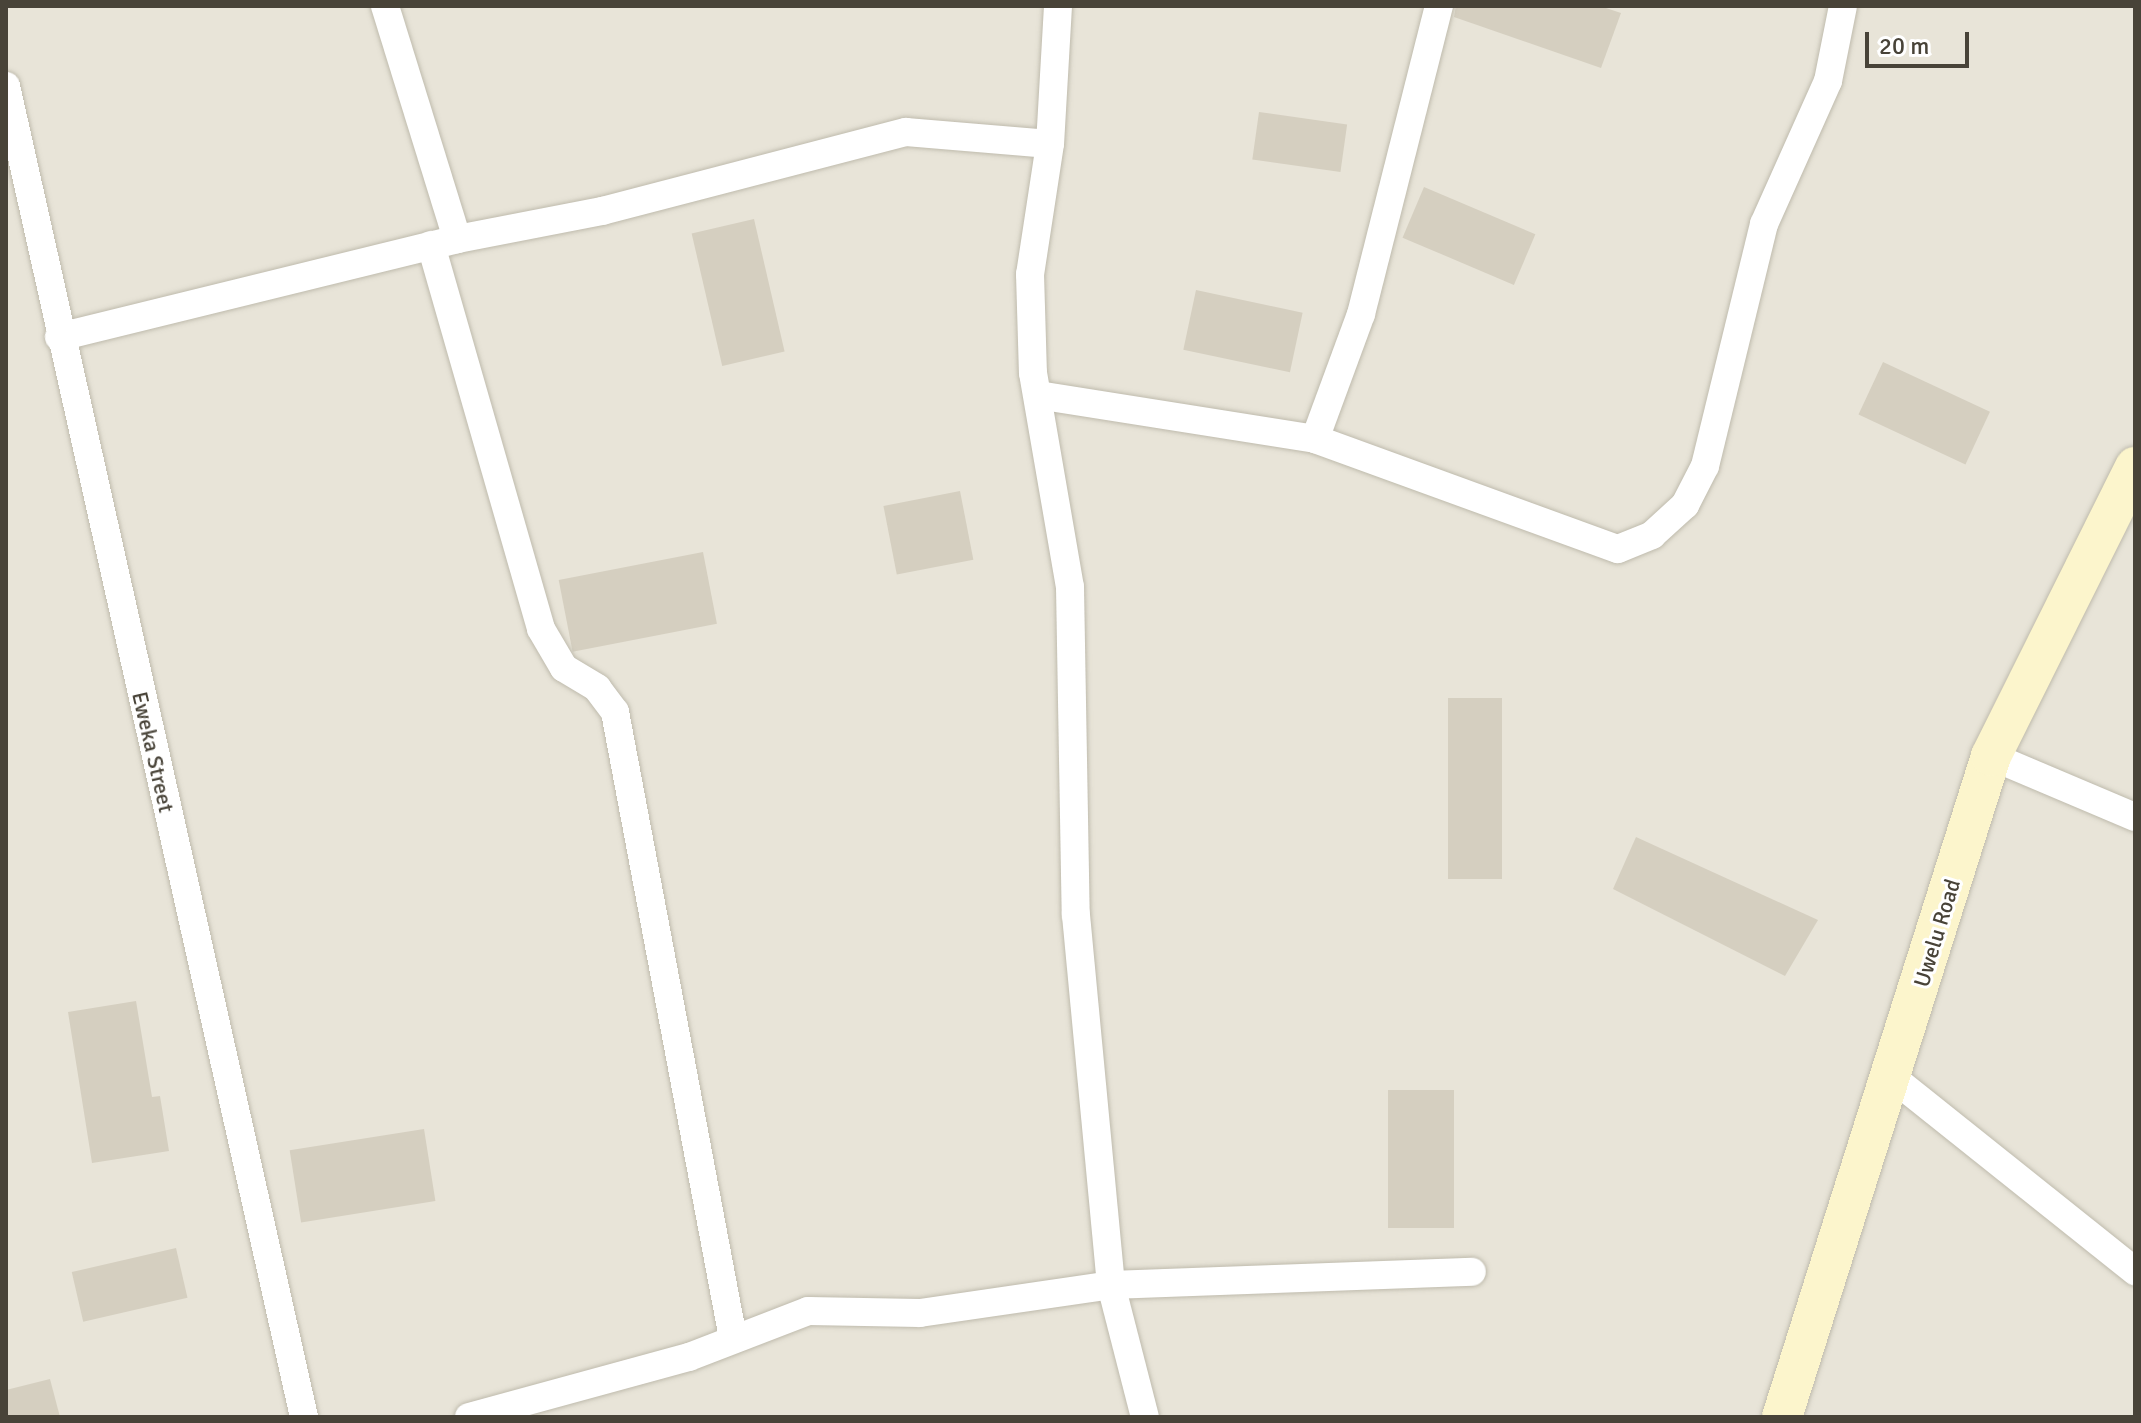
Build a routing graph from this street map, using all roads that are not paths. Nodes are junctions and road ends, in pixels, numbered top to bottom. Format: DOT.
graph roads {
  1 [pos="385,6"];
  2 [pos="1058,6"];
  3 [pos="1439,6"];
  4 [pos="1843,6"];
  5 [pos="6,86"];
  6 [pos="1050,144"];
  7 [pos="444,242"];
  8 [pos="59,337"];
  9 [pos="1038,395"];
  10 [pos="1315,439"];
  11 [pos="2135,467"];
  12 [pos="1991,756"];
  13 [pos="2135,817"];
  14 [pos="1893,1078"];
  15 [pos="2135,1271"];
  16 [pos="1472,1272"];
  17 [pos="1111,1285"];
  18 [pos="733,1338"];
  19 [pos="304,1417"];
  20 [pos="469,1417"];
  21 [pos="1145,1417"];
  22 [pos="1782,1417"];
  1 -- 7 [label="street"];
  2 -- 6 [label="street"];
  3 -- 10 [label="street"];
  4 -- 10 [label="street"];
  5 -- 8 [label="street, Eweka Street"];
  6 -- 7 [label="street"];
  6 -- 9 [label="street"];
  7 -- 8 [label="street"];
  7 -- 18 [label="street"];
  8 -- 19 [label="street, Eweka Street"];
  9 -- 10 [label="street"];
  9 -- 17 [label="street"];
  11 -- 12 [label="street, Uwelu Road"];
  12 -- 13 [label="street"];
  12 -- 14 [label="street, Uwelu Road"];
  14 -- 15 [label="street"];
  14 -- 22 [label="street, Uwelu Road"];
  16 -- 17 [label="street"];
  17 -- 18 [label="street"];
  17 -- 21 [label="street"];
  18 -- 20 [label="street"];
}
